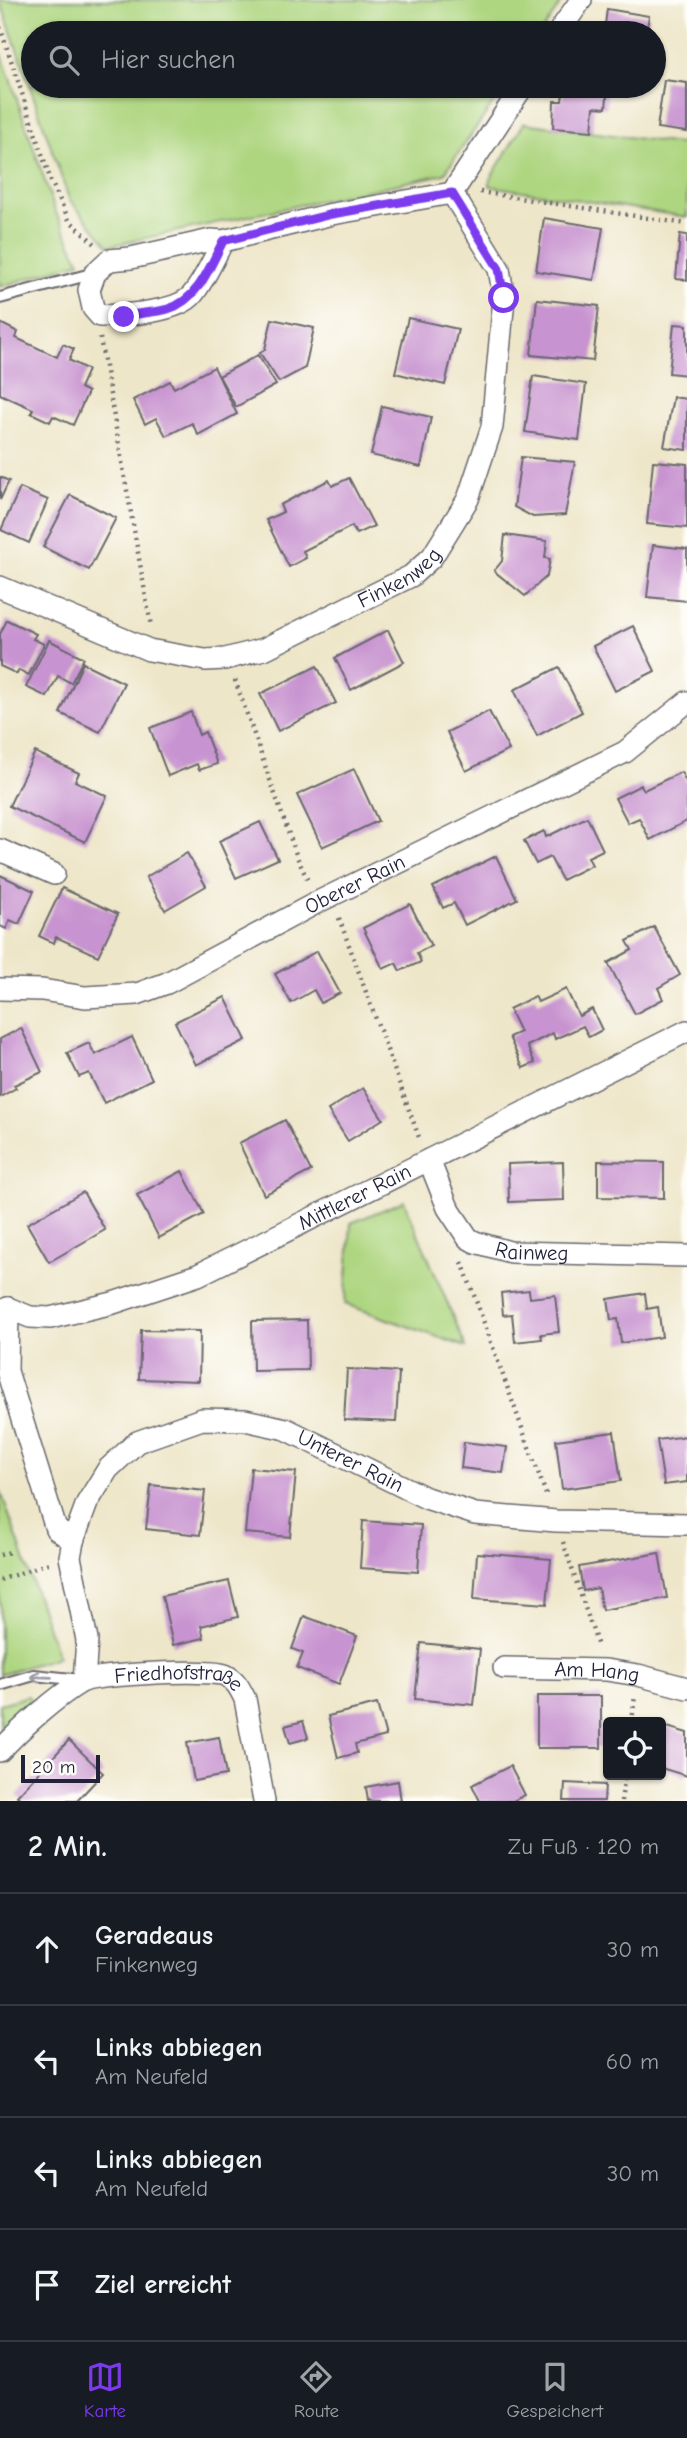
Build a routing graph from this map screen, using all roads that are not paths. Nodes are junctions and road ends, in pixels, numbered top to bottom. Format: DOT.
graph roads {
  1 [pos="580,0"];
  2 [pos="566,21"];
  3 [pos="515,98"];
  4 [pos="454,190"];
  5 [pos="223,241"];
  6 [pos="102,267"];
  7 [pos="0,299"];
  8 [pos="0,587"];
  9 [pos="687,702"];
  10 [pos="0,850"];
  11 [pos="54,874"];
  12 [pos="0,989"];
  13 [pos="687,1031"];
  14 [pos="429,1160"];
  15 [pos="687,1256"];
  16 [pos="4,1302"];
  17 [pos="687,1524"];
  18 [pos="72,1549"];
  19 [pos="505,1668"];
  20 [pos="83,1681"];
  21 [pos="0,1685"];
  22 [pos="687,1688"];
  23 [pos="0,1751"];
  24 [pos="264,1801"];
  1 -- 2 [label="street"];
  3 -- 4 [label="street"];
  4 -- 5 [label="street"];
  4 -- 8 [label="street, Finkenweg"];
  5 -- 6 [label="street"];
  5 -- 6 [label="street"];
  6 -- 7 [label="lane"];
  9 -- 12 [label="street, Oberer Rain"];
  10 -- 11 [label="street"];
  13 -- 14 [label="street, Mittlerer Rain"];
  14 -- 15 [label="street, Rainweg"];
  14 -- 16 [label="street, Mittlerer Rain"];
  16 -- 18 [label="street, Friedhofstraße"];
  17 -- 18 [label="street, Unterer Rain"];
  18 -- 20 [label="street, Friedhofstraße"];
  19 -- 22 [label="street, Am Hang"];
  20 -- 21 [label="lane, Friedhofstraße, one-way"];
  20 -- 23 [label="street, Friedhofstraße"];
  20 -- 24 [label="street, Friedhofstraße"];
}
